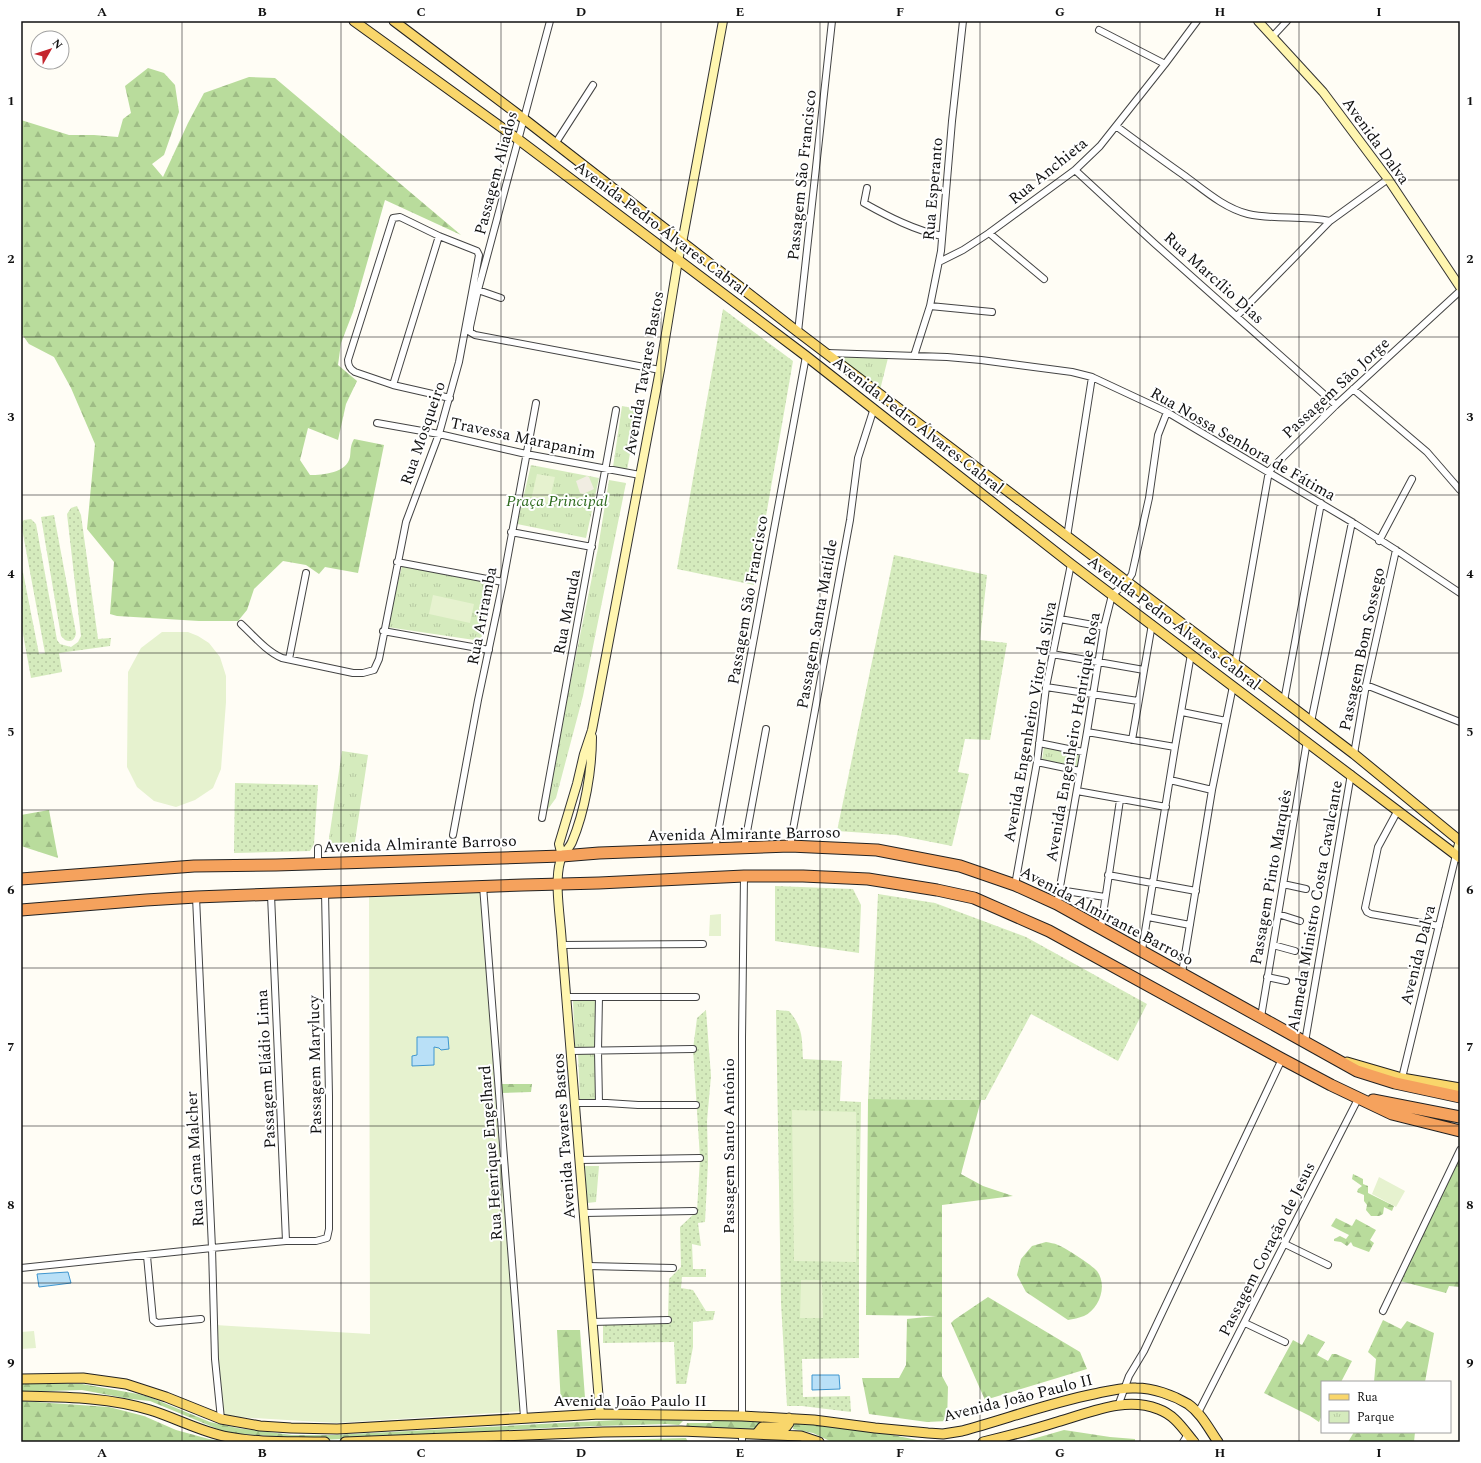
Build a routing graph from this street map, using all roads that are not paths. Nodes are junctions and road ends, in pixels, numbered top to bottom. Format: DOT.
graph roads {
  1 [pos="354,21"];
  2 [pos="394,21"];
  3 [pos="723,21"];
  4 [pos="832,21"];
  5 [pos="963,21"];
  6 [pos="1197,21"];
  7 [pos="1258,21"];
  8 [pos="1287,21"];
  9 [pos="550,22"];
  10 [pos="1099,30"];
  11 [pos="1273,36"];
  12 [pos="1165,64"];
  13 [pos="592,85"];
  14 [pos="524,119"];
  15 [pos="1116,126"];
  16 [pos="519,140"];
  17 [pos="555,144"];
  18 [pos="1075,170"];
  19 [pos="1388,180"];
  20 [pos="866,188"];
  21 [pos="1330,221"];
  22 [pos="989,233"];
  23 [pos="439,236"];
  24 [pos="942,236"];
  25 [pos="682,243"];
  26 [pos="678,260"];
  27 [pos="939,262"];
  28 [pos="1044,279"];
  29 [pos="1460,287"];
  30 [pos="478,290"];
  31 [pos="1460,291"];
  32 [pos="501,298"];
  33 [pos="930,306"];
  34 [pos="992,312"];
  35 [pos="1237,316"];
  36 [pos="798,332"];
  37 [pos="827,353"];
  38 [pos="806,356"];
  39 [pos="914,356"];
  40 [pos="660,370"];
  41 [pos="1092,377"];
  42 [pos="393,385"];
  43 [pos="1353,390"];
  44 [pos="450,398"];
  45 [pos="536,403"];
  46 [pos="1336,405"];
  47 [pos="874,408"];
  48 [pos="616,410"];
  49 [pos="1167,412"];
  50 [pos="377,423"];
  51 [pos="439,434"];
  52 [pos="526,454"];
  53 [pos="606,469"];
  54 [pos="1268,472"];
  55 [pos="640,475"];
  56 [pos="1412,479"];
  57 [pos="1460,490"];
  58 [pos="1321,503"];
  59 [pos="1352,522"];
  60 [pos="511,532"];
  61 [pos="1067,537"];
  62 [pos="1379,540"];
  63 [pos="592,546"];
  64 [pos="1396,550"];
  65 [pos="397,562"];
  66 [pos="1071,564"];
  67 [pos="306,573"];
  68 [pos="503,582"];
  69 [pos="1127,582"];
  70 [pos="1460,593"];
  71 [pos="1112,595"];
  72 [pos="1060,619"];
  73 [pos="241,624"];
  74 [pos="1152,624"];
  75 [pos="1104,627"];
  76 [pos="383,631"];
  77 [pos="489,650"];
  78 [pos="1052,654"];
  79 [pos="1191,654"];
  80 [pos="289,659"];
  81 [pos="1098,662"];
  82 [pos="1235,664"];
  83 [pos="1144,670"];
  84 [pos="1366,685"];
  85 [pos="1233,686"];
  86 [pos="1046,687"];
  87 [pos="1093,694"];
  88 [pos="1138,701"];
  89 [pos="1284,701"];
  90 [pos="1182,712"];
  91 [pos="1226,721"];
  92 [pos="1311,722"];
  93 [pos="1460,722"];
  94 [pos="766,729"];
  95 [pos="592,730"];
  96 [pos="1087,732"];
  97 [pos="1132,740"];
  98 [pos="1307,741"];
  99 [pos="1039,743"];
  100 [pos="1174,747"];
  101 [pos="1083,752"];
  102 [pos="1354,754"];
  103 [pos="1037,762"];
  104 [pos="1080,771"];
  105 [pos="1351,774"];
  106 [pos="1170,780"];
  107 [pos="1212,790"];
  108 [pos="1077,791"];
  109 [pos="1120,800"];
  110 [pos="1166,807"];
  111 [pos="1398,810"];
  112 [pos="542,818"];
  113 [pos="453,835"];
  114 [pos="1460,840"];
  115 [pos="790,846"];
  116 [pos="318,848"];
  117 [pos="744,848"];
  118 [pos="715,849"];
  119 [pos="562,856"];
  120 [pos="1458,857"];
  121 [pos="318,864"];
  122 [pos="1108,875"];
  123 [pos="744,876"];
  124 [pos="21,879"];
  125 [pos="1152,883"];
  126 [pos="558,884"];
  127 [pos="1283,884"];
  128 [pos="1015,885"];
  129 [pos="483,886"];
  130 [pos="1306,889"];
  131 [pos="1059,890"];
  132 [pos="1196,891"];
  133 [pos="325,892"];
  134 [pos="271,895"];
  135 [pos="1105,897"];
  136 [pos="196,898"];
  137 [pos="1057,904"];
  138 [pos="21,910"];
  139 [pos="1278,914"];
  140 [pos="1148,916"];
  141 [pos="1300,921"];
  142 [pos="1190,925"];
  143 [pos="1439,926"];
  144 [pos="1101,928"];
  145 [pos="562,944"];
  146 [pos="703,944"];
  147 [pos="1273,945"];
  148 [pos="1142,950"];
  149 [pos="1295,951"];
  150 [pos="1182,973"];
  151 [pos="1267,977"];
  152 [pos="1286,982"];
  153 [pos="696,996"];
  154 [pos="567,997"];
  155 [pos="599,997"];
  156 [pos="1261,1017"];
  157 [pos="1305,1042"];
  158 [pos="693,1049"];
  159 [pos="571,1051"];
  160 [pos="598,1051"];
  161 [pos="1335,1058"];
  162 [pos="1282,1059"];
  163 [pos="1402,1078"];
  164 [pos="1460,1088"];
  165 [pos="1359,1097"];
  166 [pos="1460,1097"];
  167 [pos="576,1103"];
  168 [pos="599,1103"];
  169 [pos="696,1105"];
  170 [pos="1460,1117"];
  171 [pos="1460,1131"];
  172 [pos="1460,1150"];
  173 [pos="700,1158"];
  174 [pos="580,1160"];
  175 [pos="694,1211"];
  176 [pos="584,1213"];
  177 [pos="286,1241"];
  178 [pos="1285,1244"];
  179 [pos="212,1248"];
  180 [pos="147,1256"];
  181 [pos="1328,1265"];
  182 [pos="588,1266"];
  183 [pos="21,1268"];
  184 [pos="674,1268"];
  185 [pos="1383,1311"];
  186 [pos="201,1319"];
  187 [pos="668,1320"];
  188 [pos="592,1322"];
  189 [pos="1245,1323"];
  190 [pos="1284,1342"];
  191 [pos="21,1378"];
  192 [pos="1124,1388"];
  193 [pos="21,1396"];
  194 [pos="1118,1406"];
  195 [pos="1198,1413"];
  196 [pos="600,1414"];
  197 [pos="712,1416"];
  198 [pos="742,1416"];
  199 [pos="524,1418"];
  200 [pos="789,1418"];
  201 [pos="221,1419"];
  202 [pos="681,1431"];
  203 [pos="758,1433"];
  204 [pos="742,1437"];
  205 [pos="1186,1438"];
  206 [pos="325,1442"];
  207 [pos="345,1442"];
  208 [pos="819,1442"];
  209 [pos="983,1442"];
  210 [pos="1194,1442"];
  211 [pos="1218,1442"];
  1 -- 16 [label="main road, Avenida Pedro Álvares Cabral"];
  2 -- 14 [label="main road, Avenida Pedro Álvares Cabral"];
  3 -- 25 [label="main road, Avenida Tavares Bastos"];
  4 -- 36 [label="street, Passagem São Francisco"];
  5 -- 24 [label="street, Rua Esperanto"];
  6 -- 12 [label="street, Rua Anchieta"];
  7 -- 11 [label="main road, Avenida Dalva"];
  8 -- 11 [label="street"];
  9 -- 14 [label="street, Passagem Aliados"];
  10 -- 12 [label="street"];
  11 -- 19 [label="main road, Avenida Dalva"];
  12 -- 15 [label="street, Rua Anchieta"];
  13 -- 17 [label="street"];
  14 -- 16 [label="street, Passagem Aliados"];
  14 -- 17 [label="main road, Avenida Pedro Álvares Cabral"];
  15 -- 18 [label="street, Rua Anchieta"];
  15 -- 21 [label="street"];
  16 -- 26 [label="main road, Avenida Pedro Álvares Cabral"];
  16 -- 30 [label="street, Passagem Aliados"];
  17 -- 25 [label="main road, Avenida Pedro Álvares Cabral"];
  18 -- 22 [label="street, Rua Anchieta"];
  18 -- 35 [label="street, Rua Marcílio Dias"];
  19 -- 21 [label="street"];
  19 -- 29 [label="main road, Avenida Dalva"];
  20 -- 24 [label="street"];
  21 -- 35 [label="street"];
  22 -- 27 [label="street, Rua Anchieta"];
  22 -- 28 [label="street"];
  23 -- 42 [label="street"];
  23 -- 42 [label="street"];
  23 -- 44 [label="street, Rua Mosqueiro"];
  24 -- 27 [label="street, Rua Esperanto"];
  25 -- 26 [label="main road, Avenida Tavares Bastos"];
  25 -- 36 [label="main road, Avenida Pedro Álvares Cabral"];
  26 -- 38 [label="main road, Avenida Pedro Álvares Cabral"];
  26 -- 40 [label="main road, Avenida Tavares Bastos"];
  27 -- 33 [label="street, Rua Esperanto"];
  30 -- 32 [label="street"];
  30 -- 40 [label="street, Passagem Aliados"];
  31 -- 43 [label="street, Passagem São Jorge"];
  33 -- 34 [label="street"];
  33 -- 39 [label="street, Rua Esperanto"];
  35 -- 46 [label="street, Rua Marcílio Dias"];
  36 -- 37 [label="main road, Avenida Pedro Álvares Cabral"];
  37 -- 39 [label="street, Rua Nossa Senhora de Fátima"];
  37 -- 61 [label="main road, Avenida Pedro Álvares Cabral"];
  38 -- 47 [label="main road, Avenida Pedro Álvares Cabral"];
  38 -- 118 [label="street, Passagem São Francisco"];
  39 -- 41 [label="street, Rua Nossa Senhora de Fátima"];
  40 -- 55 [label="main road, Avenida Tavares Bastos"];
  41 -- 49 [label="street, Rua Nossa Senhora de Fátima"];
  41 -- 61 [label="street"];
  42 -- 44 [label="street"];
  43 -- 46 [label="street, Passagem São Jorge"];
  43 -- 57 [label="street"];
  44 -- 51 [label="street, Rua Mosqueiro"];
  45 -- 52 [label="street, Rua Ariramba"];
  46 -- 54 [label="street, Passagem São Jorge"];
  47 -- 66 [label="main road, Avenida Pedro Álvares Cabral"];
  47 -- 115 [label="street, Passagem Santa Matilde"];
  48 -- 53 [label="street, Rua Maruda"];
  49 -- 54 [label="street, Rua Nossa Senhora de Fátima"];
  49 -- 69 [label="street"];
  50 -- 51 [label="street, Travessa Marapanim"];
  51 -- 52 [label="street, Travessa Marapanim"];
  51 -- 65 [label="street, Rua Mosqueiro"];
  52 -- 53 [label="street, Travessa Marapanim"];
  52 -- 60 [label="street, Rua Ariramba"];
  53 -- 55 [label="street, Travessa Marapanim"];
  53 -- 63 [label="street, Rua Maruda"];
  54 -- 58 [label="street, Rua Nossa Senhora de Fátima"];
  54 -- 82 [label="street"];
  55 -- 95 [label="main road, Avenida Tavares Bastos"];
  56 -- 62 [label="street"];
  58 -- 59 [label="street, Rua Nossa Senhora de Fátima"];
  58 -- 89 [label="street"];
  59 -- 62 [label="street, Rua Nossa Senhora de Fátima"];
  59 -- 92 [label="street"];
  60 -- 63 [label="street"];
  60 -- 68 [label="street, Rua Ariramba"];
  61 -- 69 [label="main road, Avenida Pedro Álvares Cabral"];
  62 -- 64 [label="street, Rua Nossa Senhora de Fátima"];
  63 -- 112 [label="street, Rua Maruda"];
  64 -- 70 [label="street, Rua Nossa Senhora de Fátima"];
  64 -- 84 [label="street, Passagem Bom Sossego"];
  65 -- 68 [label="street"];
  65 -- 76 [label="street, Rua Mosqueiro"];
  66 -- 71 [label="main road, Avenida Pedro Álvares Cabral"];
  66 -- 72 [label="street, Avenida Engenheiro Vitor da Silva"];
  67 -- 80 [label="street"];
  68 -- 77 [label="street, Rua Ariramba"];
  69 -- 71 [label="street, Avenida Engenheiro Henrique Rosa"];
  69 -- 82 [label="main road, Avenida Pedro Álvares Cabral"];
  71 -- 74 [label="main road, Avenida Pedro Álvares Cabral"];
  71 -- 75 [label="street, Avenida Engenheiro Henrique Rosa"];
  72 -- 75 [label="street"];
  72 -- 78 [label="street, Avenida Engenheiro Vitor da Silva"];
  73 -- 80 [label="street, Rua Mosqueiro"];
  74 -- 79 [label="main road, Avenida Pedro Álvares Cabral"];
  74 -- 83 [label="street"];
  75 -- 81 [label="street, Avenida Engenheiro Henrique Rosa"];
  76 -- 77 [label="street"];
  76 -- 80 [label="street, Rua Mosqueiro"];
  77 -- 113 [label="street, Rua Ariramba"];
  78 -- 81 [label="street"];
  78 -- 86 [label="street, Avenida Engenheiro Vitor da Silva"];
  79 -- 85 [label="main road, Avenida Pedro Álvares Cabral"];
  79 -- 90 [label="street"];
  81 -- 83 [label="street"];
  81 -- 87 [label="street, Avenida Engenheiro Henrique Rosa"];
  82 -- 89 [label="main road, Avenida Pedro Álvares Cabral"];
  83 -- 88 [label="street"];
  84 -- 93 [label="street"];
  84 -- 102 [label="street, Passagem Bom Sossego"];
  85 -- 91 [label="street"];
  85 -- 98 [label="main road, Avenida Pedro Álvares Cabral"];
  86 -- 87 [label="street"];
  86 -- 99 [label="street, Avenida Engenheiro Vitor da Silva"];
  87 -- 88 [label="street"];
  87 -- 96 [label="street, Avenida Engenheiro Henrique Rosa"];
  88 -- 97 [label="street"];
  89 -- 92 [label="main road, Avenida Pedro Álvares Cabral"];
  90 -- 91 [label="street"];
  90 -- 100 [label="street"];
  91 -- 107 [label="street"];
  92 -- 102 [label="main road, Avenida Pedro Álvares Cabral"];
  94 -- 117 [label="street"];
  95 -- 119 [label="main road, Avenida Tavares Bastos"];
  95 -- 119 [label="main road, Avenida Tavares Bastos"];
  96 -- 97 [label="street"];
  96 -- 101 [label="street, Avenida Engenheiro Henrique Rosa"];
  97 -- 100 [label="street"];
  98 -- 105 [label="main road, Avenida Pedro Álvares Cabral"];
  98 -- 127 [label="street, Passagem Pinto Marquês"];
  99 -- 101 [label="street"];
  99 -- 103 [label="street, Avenida Engenheiro Vitor da Silva"];
  100 -- 106 [label="street"];
  101 -- 104 [label="street, Avenida Engenheiro Henrique Rosa"];
  102 -- 114 [label="main road, Avenida Pedro Álvares Cabral"];
  103 -- 104 [label="street"];
  103 -- 128 [label="street, Avenida Engenheiro Vitor da Silva"];
  104 -- 108 [label="street, Avenida Engenheiro Henrique Rosa"];
  105 -- 111 [label="main road, Avenida Pedro Álvares Cabral"];
  105 -- 157 [label="street, Alameda Ministro Costa Cavalcante"];
  106 -- 107 [label="street"];
  106 -- 110 [label="street"];
  107 -- 132 [label="street"];
  108 -- 109 [label="street"];
  108 -- 131 [label="street, Avenida Engenheiro Henrique Rosa"];
  109 -- 110 [label="street"];
  109 -- 122 [label="street"];
  110 -- 125 [label="street"];
  111 -- 120 [label="main road, Avenida Pedro Álvares Cabral"];
  111 -- 143 [label="street"];
  114 -- 120 [label="main road, Avenida Dalva"];
  115 -- 117 [label="highway, Avenida Almirante Barroso"];
  115 -- 128 [label="highway, Avenida Almirante Barroso"];
  116 -- 121 [label="street"];
  117 -- 118 [label="highway, Avenida Almirante Barroso"];
  118 -- 119 [label="highway, Avenida Almirante Barroso"];
  119 -- 121 [label="highway, Avenida Almirante Barroso"];
  119 -- 126 [label="main road, Avenida Tavares Bastos"];
  120 -- 143 [label="street, Avenida Dalva"];
  121 -- 124 [label="highway, Avenida Almirante Barroso"];
  122 -- 125 [label="street"];
  122 -- 135 [label="street"];
  123 -- 126 [label="highway"];
  123 -- 162 [label="highway"];
  123 -- 198 [label="street, Passagem Santo Antônio"];
  125 -- 132 [label="street"];
  125 -- 140 [label="street"];
  126 -- 129 [label="highway"];
  126 -- 145 [label="main road, Avenida Tavares Bastos"];
  127 -- 130 [label="street"];
  127 -- 139 [label="street, Passagem Pinto Marquês"];
  128 -- 137 [label="highway, Avenida Almirante Barroso"];
  129 -- 133 [label="highway"];
  129 -- 199 [label="street, Rua Henrique Engelhard"];
  131 -- 135 [label="street"];
  131 -- 137 [label="street, Avenida Engenheiro Henrique Rosa"];
  132 -- 142 [label="street"];
  133 -- 134 [label="highway"];
  133 -- 177 [label="street, Passagem Marylucy"];
  134 -- 136 [label="highway"];
  134 -- 177 [label="street, Passagem Eládio Lima"];
  135 -- 144 [label="street"];
  136 -- 138 [label="highway"];
  136 -- 179 [label="street, Rua Gama Malcher"];
  137 -- 144 [label="highway, Avenida Almirante Barroso"];
  139 -- 141 [label="street"];
  139 -- 147 [label="street, Passagem Pinto Marquês"];
  140 -- 142 [label="street"];
  140 -- 148 [label="street"];
  142 -- 150 [label="street"];
  143 -- 163 [label="street, Avenida Dalva"];
  144 -- 148 [label="highway, Avenida Almirante Barroso"];
  145 -- 146 [label="street"];
  145 -- 154 [label="main road, Avenida Tavares Bastos"];
  147 -- 149 [label="street"];
  147 -- 151 [label="street, Passagem Pinto Marquês"];
  148 -- 150 [label="highway, Avenida Almirante Barroso"];
  150 -- 156 [label="highway, Avenida Almirante Barroso"];
  151 -- 152 [label="street"];
  151 -- 156 [label="street, Passagem Pinto Marquês"];
  153 -- 155 [label="street"];
  154 -- 155 [label="street"];
  154 -- 159 [label="main road, Avenida Tavares Bastos"];
  155 -- 160 [label="street"];
  156 -- 157 [label="highway, Avenida Almirante Barroso"];
  157 -- 161 [label="highway, Avenida Almirante Barroso"];
  158 -- 160 [label="street"];
  159 -- 160 [label="street"];
  159 -- 167 [label="main road, Avenida Tavares Bastos"];
  160 -- 168 [label="street"];
  161 -- 163 [label="main road"];
  161 -- 166 [label="highway, Avenida Almirante Barroso"];
  162 -- 165 [label="highway"];
  162 -- 192 [label="street"];
  163 -- 164 [label="main road"];
  165 -- 170 [label="highway"];
  165 -- 171 [label="highway"];
  165 -- 178 [label="street, Passagem Coração de Jesus"];
  167 -- 168 [label="street"];
  167 -- 174 [label="main road, Avenida Tavares Bastos"];
  168 -- 169 [label="street"];
  172 -- 185 [label="street"];
  173 -- 174 [label="street"];
  174 -- 176 [label="main road, Avenida Tavares Bastos"];
  175 -- 176 [label="street"];
  176 -- 182 [label="main road, Avenida Tavares Bastos"];
  177 -- 179 [label="street"];
  178 -- 181 [label="street"];
  178 -- 189 [label="street, Passagem Coração de Jesus"];
  179 -- 180 [label="street"];
  179 -- 201 [label="street, Rua Gama Malcher"];
  180 -- 183 [label="street"];
  180 -- 186 [label="street"];
  182 -- 184 [label="street"];
  182 -- 188 [label="main road, Avenida Tavares Bastos"];
  187 -- 188 [label="street"];
  188 -- 196 [label="main road, Avenida Tavares Bastos"];
  189 -- 190 [label="street"];
  189 -- 195 [label="street, Passagem Coração de Jesus"];
  191 -- 201 [label="main road, Avenida João Paulo II"];
  192 -- 194 [label="street"];
  192 -- 195 [label="main road, Avenida João Paulo II"];
  192 -- 200 [label="main road, Avenida João Paulo II"];
  193 -- 206 [label="main road"];
  194 -- 205 [label="main road, Avenida João Paulo II"];
  194 -- 209 [label="main road, Avenida João Paulo II"];
  195 -- 211 [label="main road, Avenida João Paulo II"];
  196 -- 197 [label="main road, Avenida João Paulo II"];
  196 -- 199 [label="main road, Avenida João Paulo II"];
  197 -- 198 [label="main road, Avenida João Paulo II"];
  197 -- 202 [label="main road"];
  198 -- 200 [label="main road, Avenida João Paulo II"];
  199 -- 201 [label="main road, Avenida João Paulo II"];
  200 -- 203 [label="main road"];
  202 -- 204 [label="main road, Avenida João Paulo II"];
  202 -- 207 [label="main road, Avenida João Paulo II"];
  203 -- 204 [label="main road, Avenida João Paulo II"];
  203 -- 208 [label="main road, Avenida João Paulo II"];
  205 -- 210 [label="main road, Avenida João Paulo II"];
}
